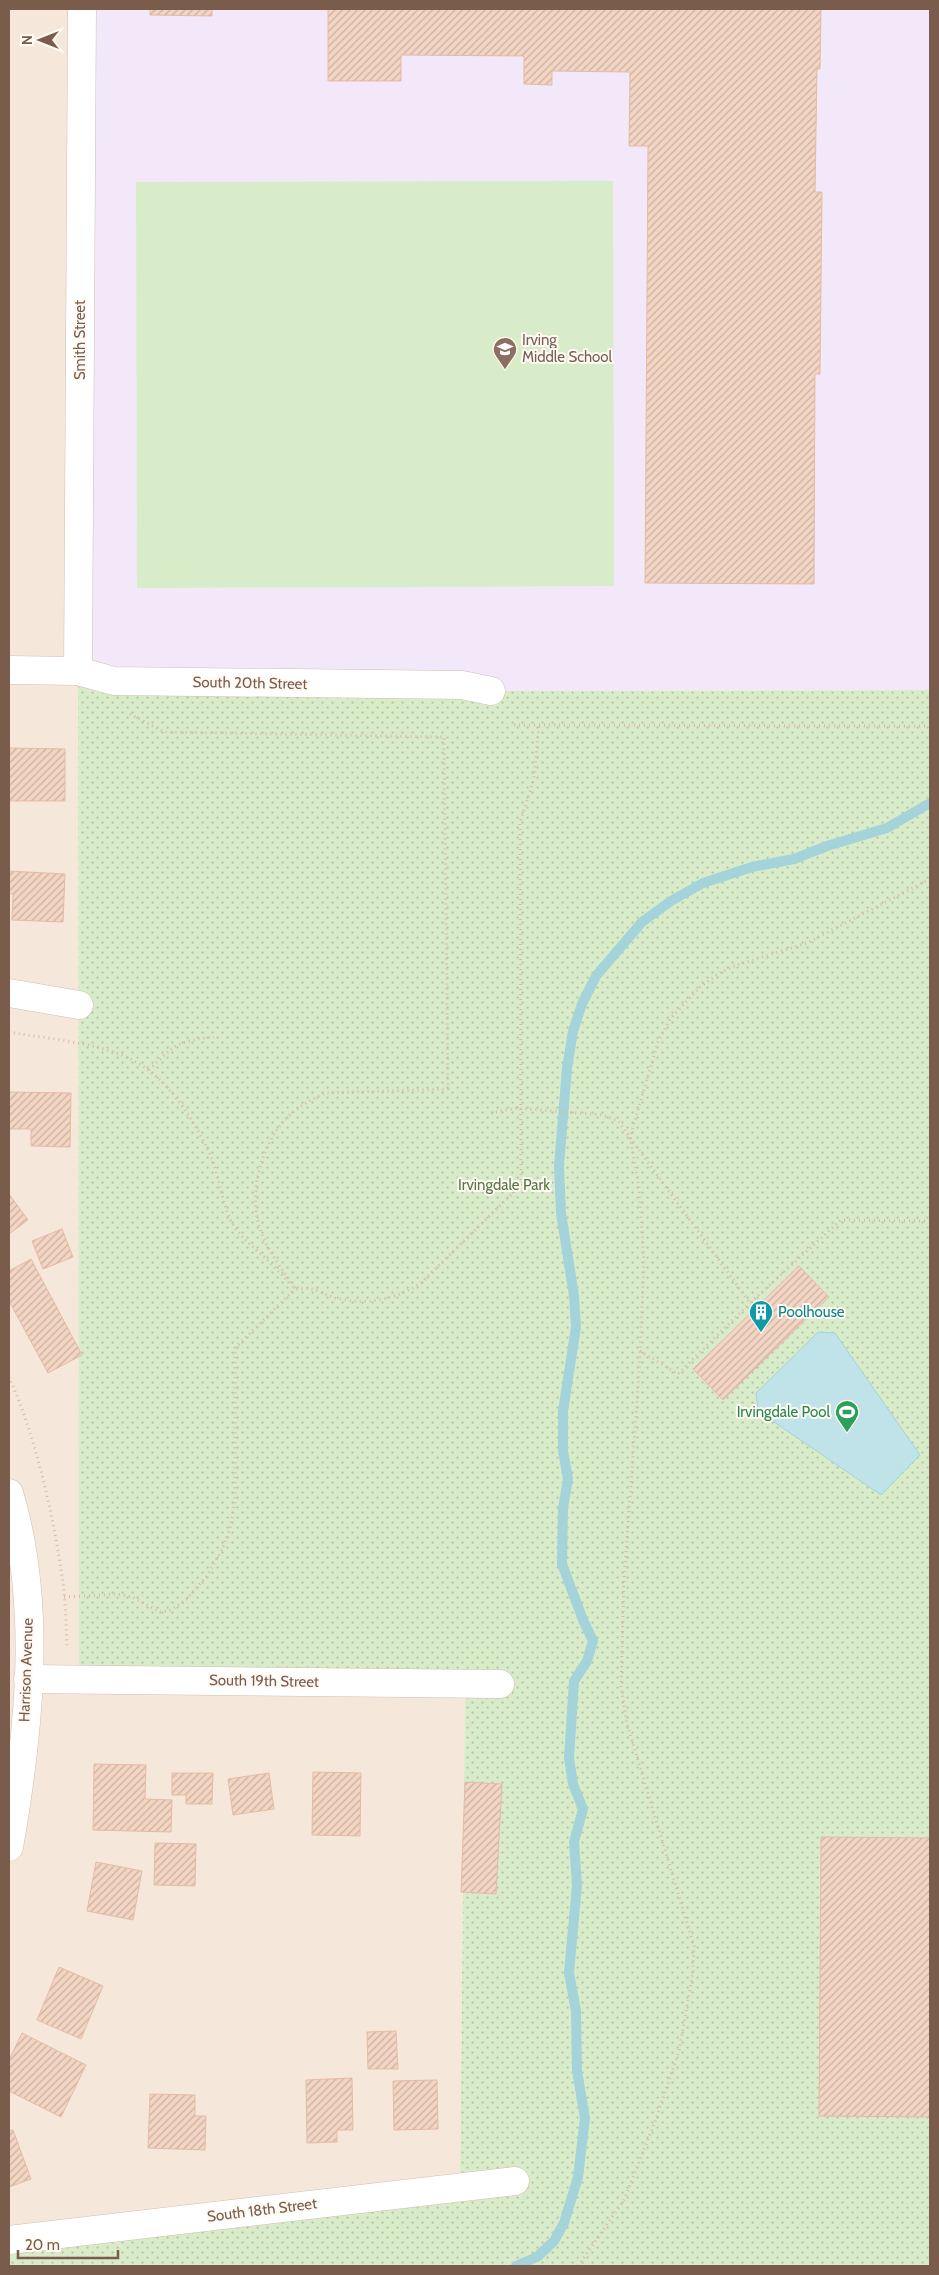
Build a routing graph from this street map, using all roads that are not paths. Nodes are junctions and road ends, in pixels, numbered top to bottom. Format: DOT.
graph roads {
  1 [pos="82,9"];
  2 [pos="9,670"];
  3 [pos="78,671"];
  4 [pos="491,692"];
  5 [pos="9,993"];
  6 [pos="79,1005"];
  7 [pos="9,1493"];
  8 [pos="28,1679"];
  9 [pos="500,1684"];
  10 [pos="9,1847"];
  11 [pos="515,2181"];
  12 [pos="9,2240"];
  1 -- 3 [label="street, Smith Street"];
  2 -- 3 [label="street, South 20th Street"];
  3 -- 4 [label="street, South 20th Street"];
  5 -- 6 [label="street"];
  7 -- 8 [label="street, Harrison Avenue"];
  8 -- 9 [label="street, South 19th Street"];
  8 -- 10 [label="street, Harrison Avenue"];
  11 -- 12 [label="street, South 18th Street"];
}
